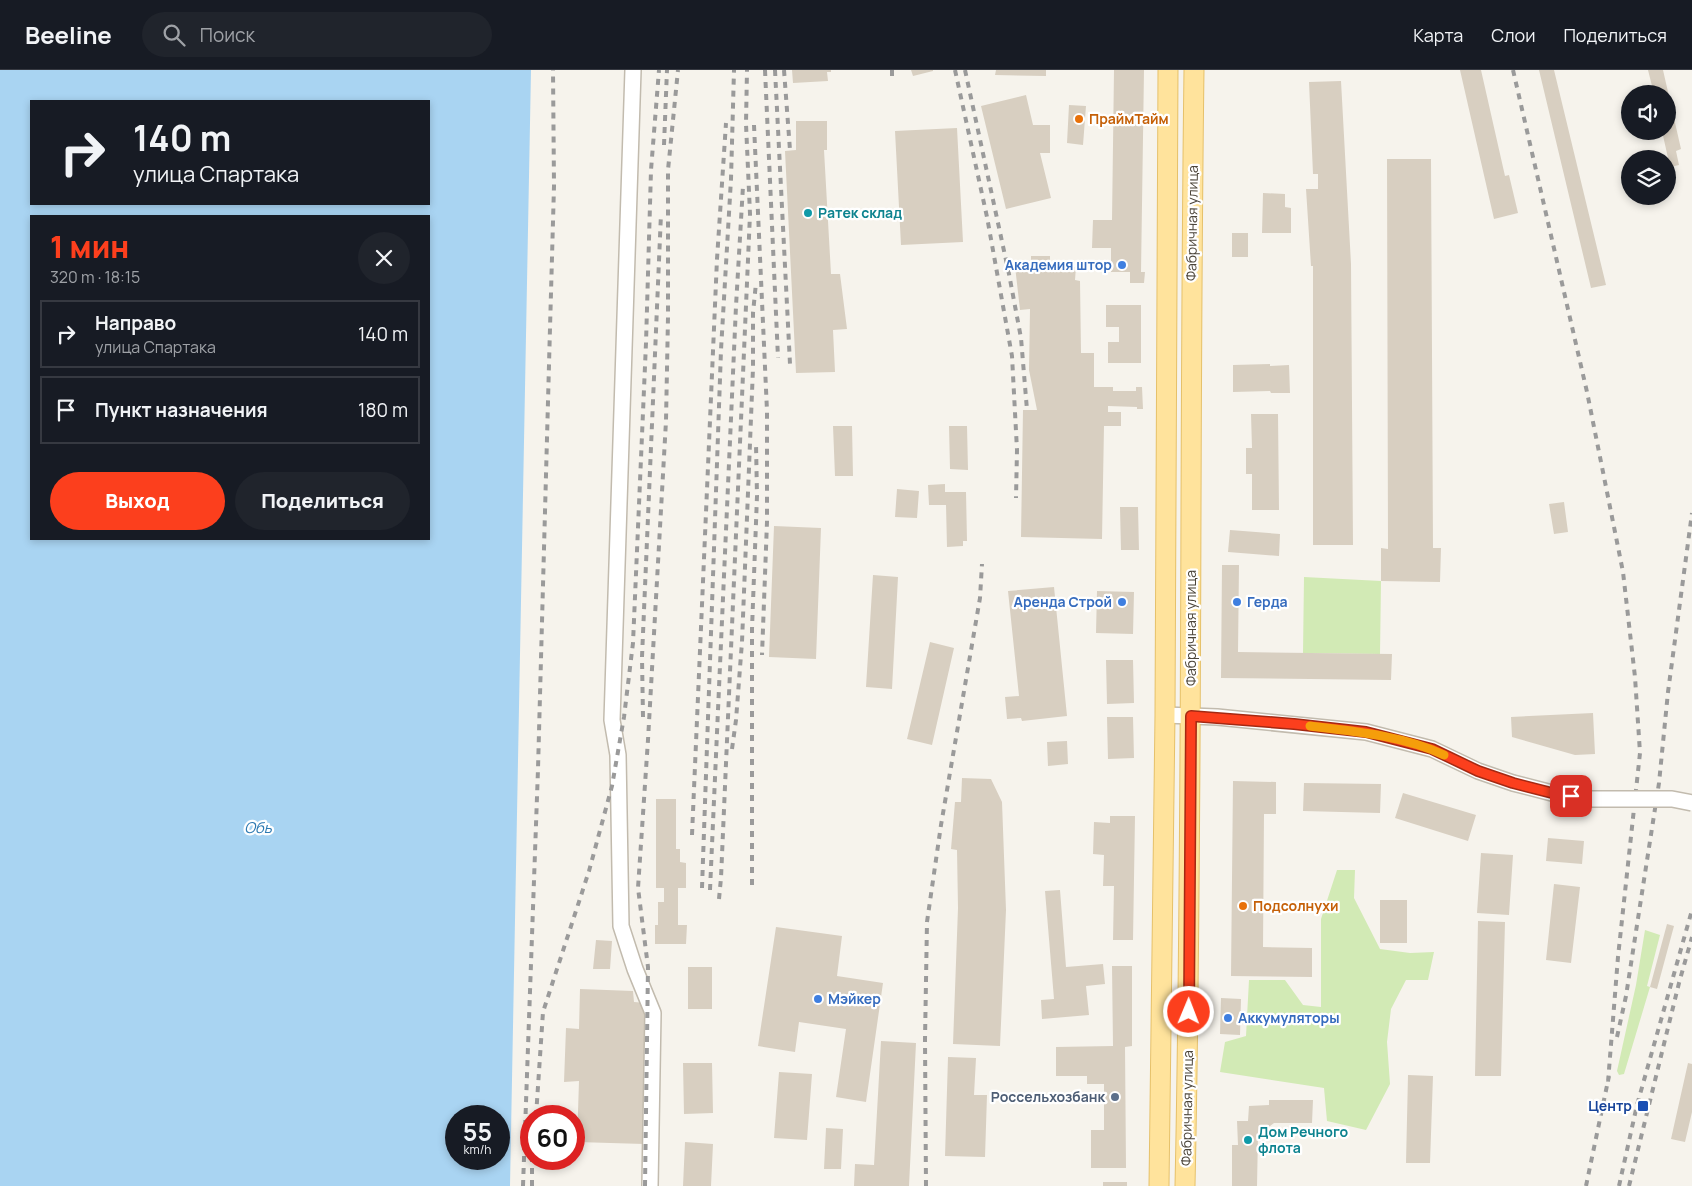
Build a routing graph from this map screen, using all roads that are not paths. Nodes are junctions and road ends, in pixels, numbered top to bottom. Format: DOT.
graph roads {
  1 [pos="633,70"];
  2 [pos="1168,70"];
  3 [pos="1194,70"];
  4 [pos="1165,715"];
  5 [pos="1191,716"];
  6 [pos="1692,803"];
  7 [pos="650,1186"];
  8 [pos="1159,1186"];
  9 [pos="1185,1186"];
  1 -- 7 [label="street"];
  2 -- 4 [label="main road, Фабричная улица"];
  3 -- 5 [label="main road, Фабричная улица"];
  4 -- 5 [label="street"];
  4 -- 8 [label="main road, Фабричная улица"];
  5 -- 6 [label="street, bridge"];
  5 -- 9 [label="main road, Фабричная улица"];
}
